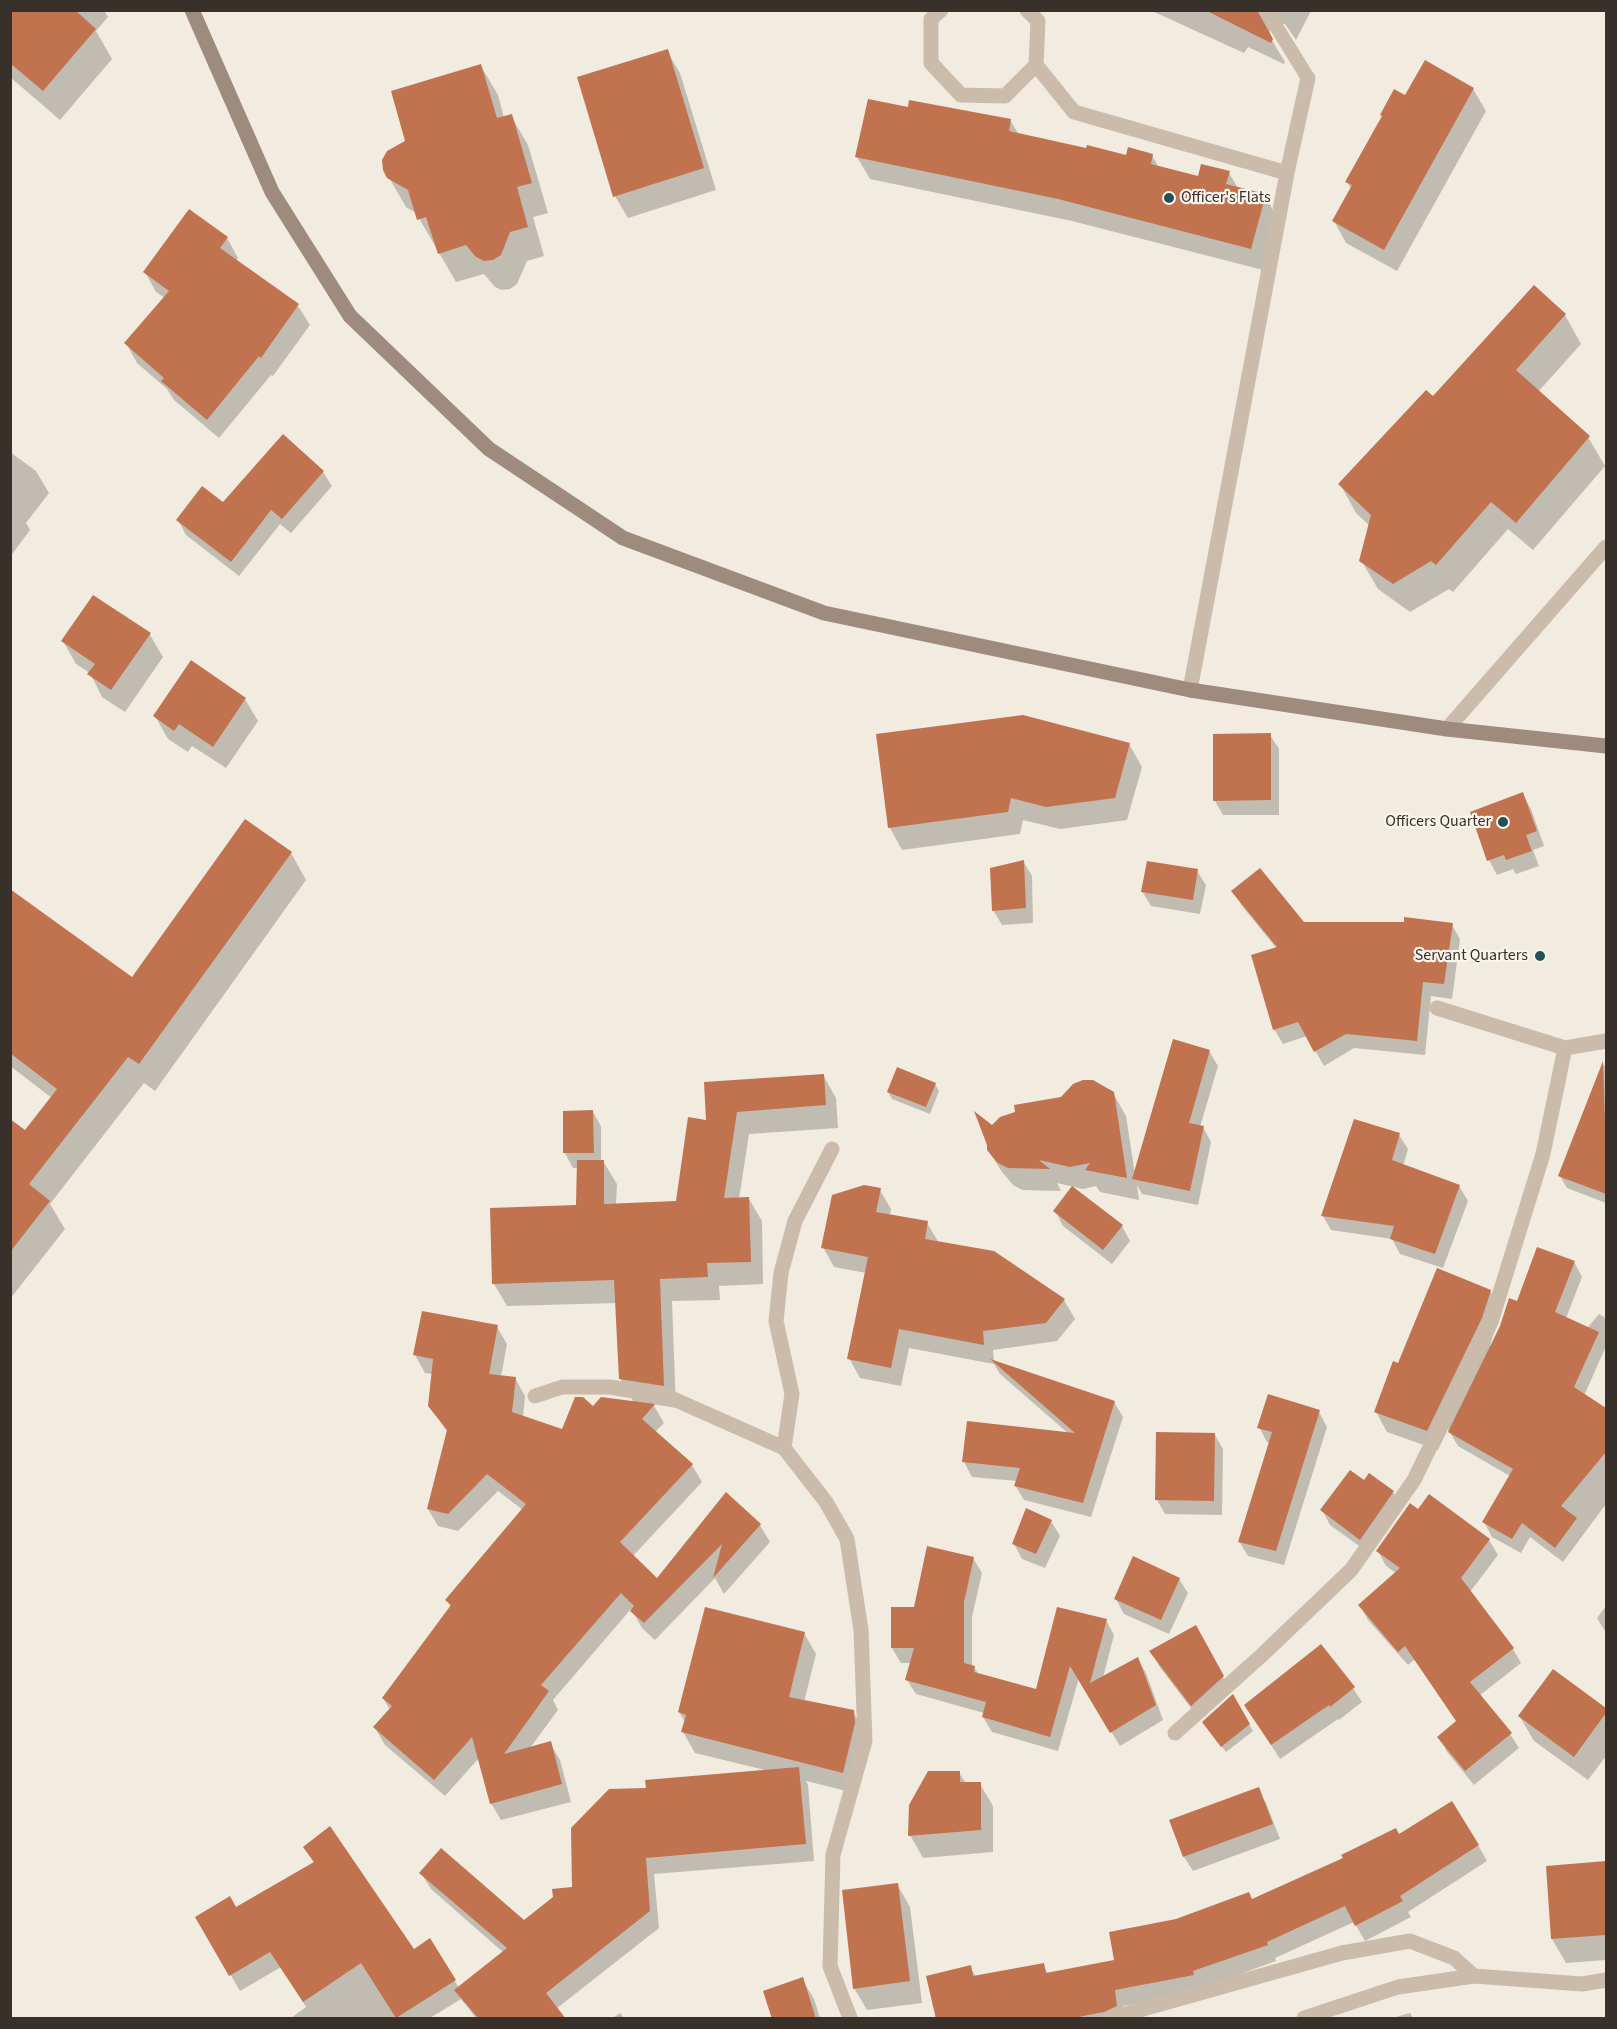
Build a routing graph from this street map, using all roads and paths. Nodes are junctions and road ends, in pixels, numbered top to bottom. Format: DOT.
graph roads {
  1 [pos="192,10"];
  2 [pos="941,10"];
  3 [pos="1027,10"];
  4 [pos="1266,10"];
  5 [pos="1036,65"];
  6 [pos="1308,78"];
  7 [pos="1287,173"];
  8 [pos="1606,547"];
  9 [pos="1190,690"];
  10 [pos="1447,729"];
  11 [pos="1606,746"];
  12 [pos="1437,1008"];
  13 [pos="1606,1041"];
  14 [pos="1564,1048"];
  15 [pos="832,1149"];
  16 [pos="535,1396"];
  17 [pos="784,1448"];
  18 [pos="1175,1733"];
  19 [pos="1474,1976"];
  20 [pos="1606,1980"];
  21 [pos="850,2019"];
  22 [pos="1112,2019"];
  23 [pos="1304,2019"];
  1 -- 9 [label="main road"];
  2 -- 5 [label="street"];
  3 -- 5 [label="street"];
  4 -- 6 [label="lane"];
  5 -- 7 [label="street"];
  6 -- 7 [label="street"];
  7 -- 9 [label="street"];
  8 -- 10 [label="street"];
  9 -- 10 [label="main road"];
  10 -- 11 [label="main road"];
  12 -- 14 [label="street"];
  13 -- 14 [label="street"];
  14 -- 18 [label="street"];
  15 -- 17 [label="street"];
  16 -- 17 [label="street"];
  17 -- 21 [label="street"];
  19 -- 20 [label="street"];
  19 -- 22 [label="street"];
  19 -- 23 [label="street"];
}
